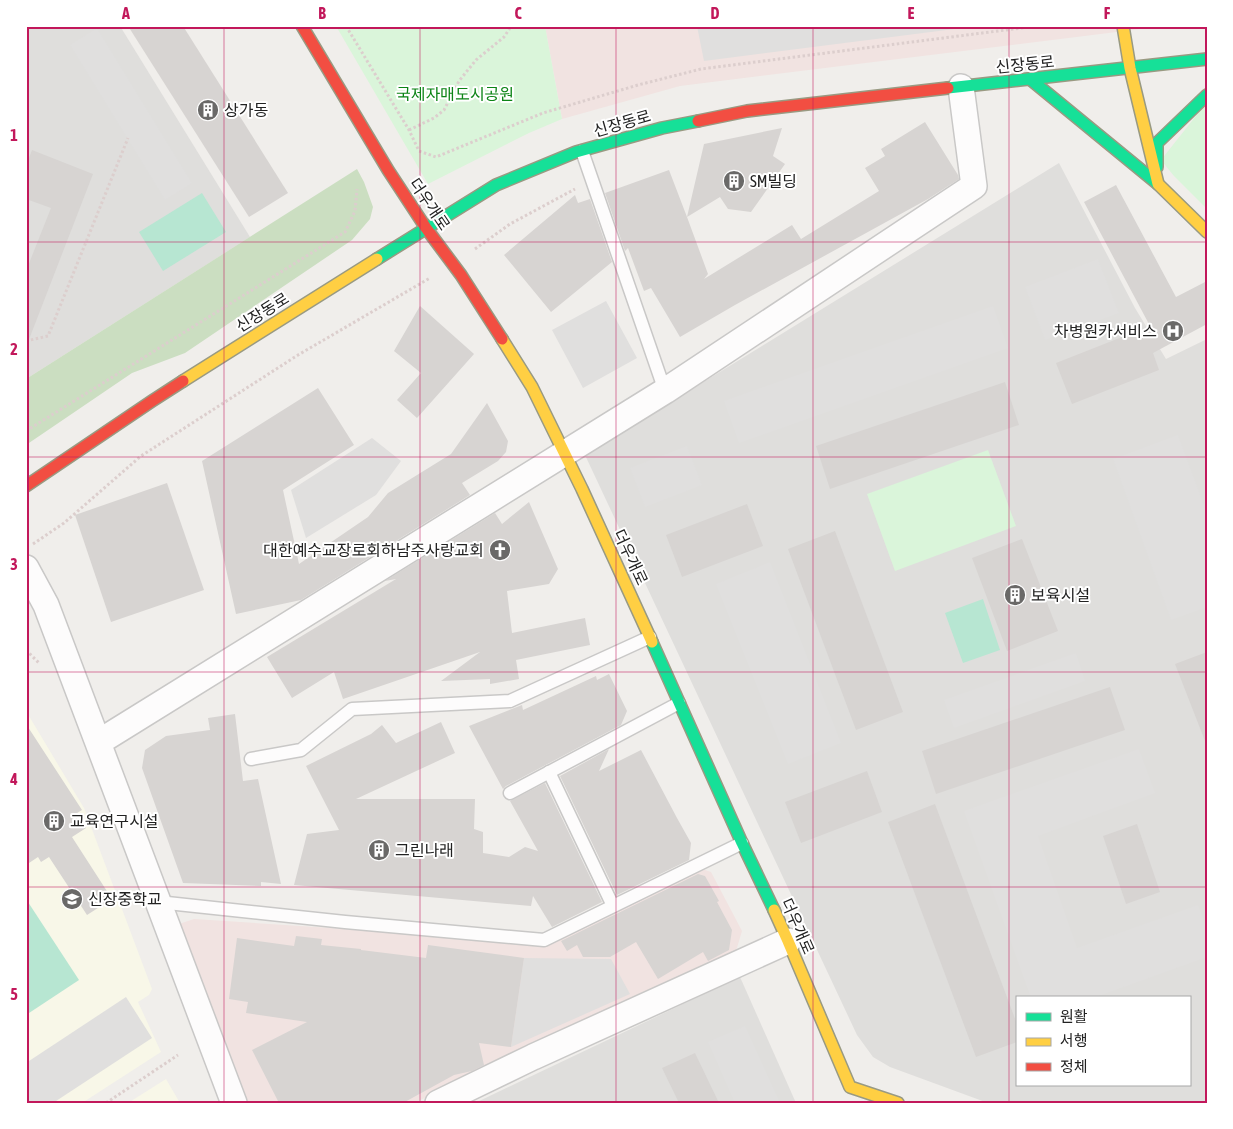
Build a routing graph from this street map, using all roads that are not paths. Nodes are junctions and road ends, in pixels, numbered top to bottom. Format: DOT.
graph roads {
  1 [pos="302,26"];
  2 [pos="1123,26"];
  3 [pos="1207,59"];
  4 [pos="1130,68"];
  5 [pos="1030,80"];
  6 [pos="961,87"];
  7 [pos="1207,95"];
  8 [pos="582,151"];
  9 [pos="1158,184"];
  10 [pos="426,228"];
  11 [pos="1207,232"];
  12 [pos="665,391"];
  13 [pos="565,453"];
  14 [pos="26,486"];
  15 [pos="26,568"];
  16 [pos="650,637"];
  17 [pos="679,703"];
  18 [pos="99,742"];
  19 [pos="251,759"];
  20 [pos="549,772"];
  21 [pos="510,793"];
  22 [pos="742,843"];
  23 [pos="158,902"];
  24 [pos="613,906"];
  25 [pos="788,941"];
  26 [pos="234,1103"];
  27 [pos="438,1103"];
  28 [pos="898,1103"];
  1 -- 10 [label="street, 더우개로"];
  2 -- 4 [label="street"];
  3 -- 4 [label="street, 신장동로"];
  4 -- 5 [label="street, 신장동로"];
  4 -- 9 [label="street"];
  5 -- 6 [label="street, 신장동로"];
  5 -- 9 [label="street"];
  6 -- 8 [label="street, 신장동로"];
  6 -- 12 [label="street"];
  7 -- 9 [label="street"];
  8 -- 10 [label="street, 신장동로"];
  8 -- 12 [label="lane"];
  9 -- 11 [label="street"];
  10 -- 13 [label="street, 더우개로"];
  10 -- 14 [label="street, 신장동로"];
  12 -- 13 [label="street"];
  13 -- 16 [label="street, 더우개로"];
  13 -- 18 [label="street"];
  15 -- 18 [label="street"];
  16 -- 17 [label="street, 더우개로"];
  16 -- 19 [label="lane"];
  17 -- 20 [label="lane"];
  17 -- 22 [label="street, 더우개로"];
  18 -- 23 [label="street"];
  20 -- 21 [label="lane"];
  20 -- 24 [label="lane"];
  22 -- 24 [label="lane"];
  22 -- 25 [label="street, 더우개로"];
  23 -- 24 [label="lane"];
  23 -- 26 [label="street"];
  25 -- 27 [label="street"];
  25 -- 28 [label="street, 더우개로"];
}
